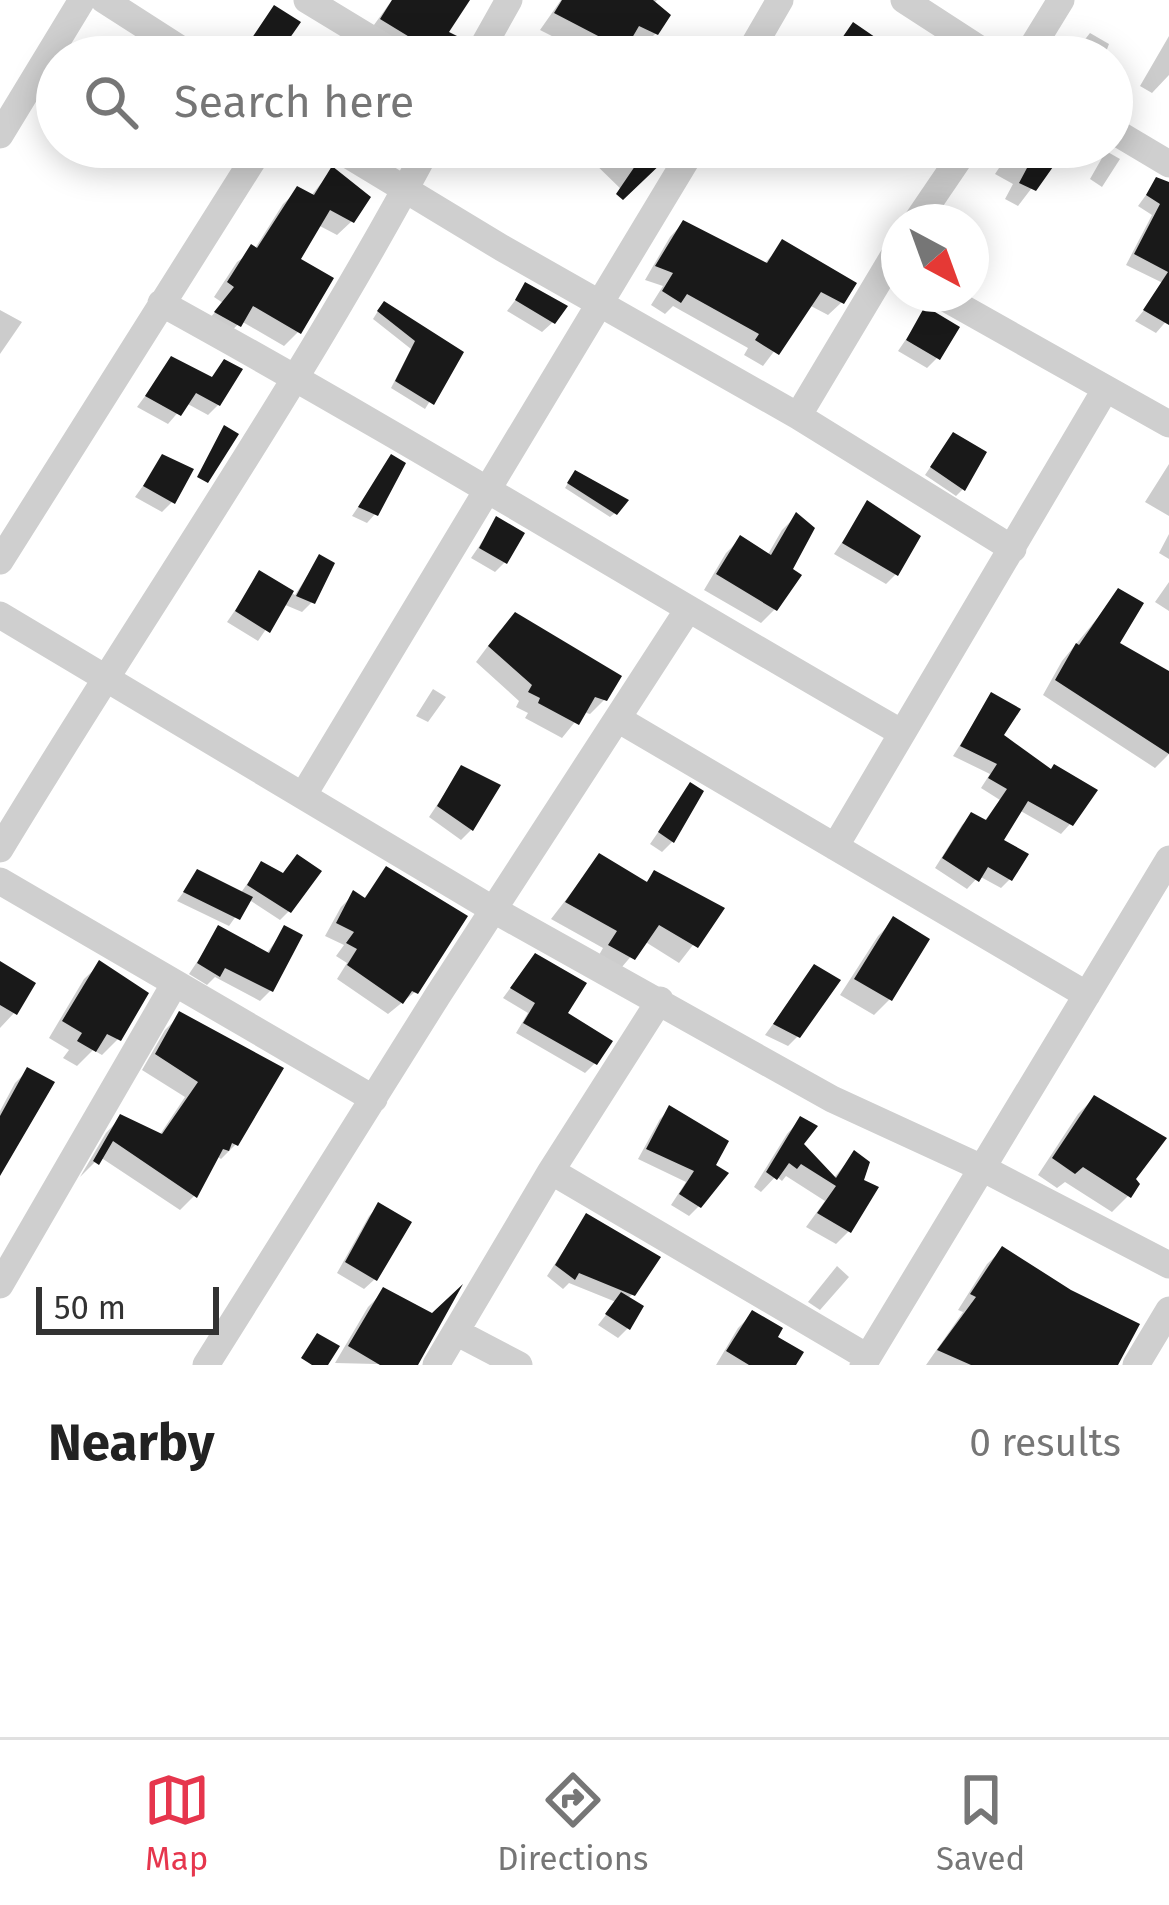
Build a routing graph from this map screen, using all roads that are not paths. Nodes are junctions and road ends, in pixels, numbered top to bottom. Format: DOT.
graph roads {
  1 [pos="82,0"];
  2 [pos="104,0"];
  3 [pos="308,0"];
  4 [pos="509,0"];
  5 [pos="780,0"];
  6 [pos="904,0"];
  7 [pos="1061,0"];
  8 [pos="54,36"];
  9 [pos="160,36"];
  10 [pos="366,36"];
  11 [pos="489,36"];
  12 [pos="759,36"];
  13 [pos="960,36"];
  14 [pos="1039,36"];
  15 [pos="36,58"];
  16 [pos="11,90"];
  17 [pos="0,135"];
  18 [pos="1133,143"];
  19 [pos="1169,164"];
  20 [pos="248,168"];
  21 [pos="369,168"];
  22 [pos="417,168"];
  23 [pos="681,168"];
  24 [pos="953,168"];
  25 [pos="405,190"];
  26 [pos="928,204"];
  27 [pos="881,283"];
  28 [pos="161,303"];
  29 [pos="598,304"];
  30 [pos="969,312"];
  31 [pos="298,378"];
  32 [pos="1105,390"];
  33 [pos="798,416"];
  34 [pos="1169,424"];
  35 [pos="489,487"];
  36 [pos="1013,549"];
  37 [pos="0,561"];
  38 [pos="687,611"];
  39 [pos="0,615"];
  40 [pos="104,678"];
  41 [pos="618,719"];
  42 [pos="902,733"];
  43 [pos="304,794"];
  44 [pos="835,847"];
  45 [pos="0,849"];
  46 [pos="1169,860"];
  47 [pos="0,881"];
  48 [pos="494,910"];
  49 [pos="175,983"];
  50 [pos="1087,995"];
  51 [pos="660,1000"];
  52 [pos="374,1099"];
  53 [pos="982,1168"];
  54 [pos="551,1171"];
  55 [pos="1169,1265"];
  56 [pos="0,1285"];
  57 [pos="1169,1310"];
  58 [pos="456,1333"];
  59 [pos="865,1361"];
  60 [pos="206,1365"];
  61 [pos="436,1365"];
  62 [pos="519,1365"];
  63 [pos="1136,1365"];
  1 -- 8 [label="street"];
  2 -- 9 [label="street"];
  3 -- 10 [label="street"];
  4 -- 11 [label="street"];
  5 -- 12 [label="street"];
  6 -- 13 [label="street"];
  7 -- 14 [label="street"];
  15 -- 16 [label="street"];
  16 -- 17 [label="street"];
  18 -- 19 [label="street"];
  20 -- 28 [label="street"];
  21 -- 25 [label="street"];
  22 -- 25 [label="street"];
  23 -- 29 [label="street"];
  24 -- 26 [label="street"];
  25 -- 29 [label="street"];
  25 -- 31 [label="street"];
  27 -- 33 [label="street"];
  28 -- 31 [label="street"];
  28 -- 37 [label="street"];
  29 -- 33 [label="street"];
  29 -- 35 [label="street"];
  30 -- 32 [label="street"];
  31 -- 35 [label="street"];
  31 -- 40 [label="street"];
  32 -- 34 [label="street"];
  32 -- 36 [label="street"];
  33 -- 36 [label="street"];
  35 -- 38 [label="street"];
  35 -- 43 [label="street"];
  36 -- 42 [label="street"];
  38 -- 41 [label="street"];
  38 -- 42 [label="street"];
  39 -- 40 [label="street"];
  40 -- 43 [label="street"];
  40 -- 45 [label="street"];
  41 -- 44 [label="street"];
  41 -- 48 [label="street"];
  42 -- 44 [label="street"];
  43 -- 48 [label="street"];
  44 -- 50 [label="street"];
  46 -- 50 [label="street"];
  47 -- 49 [label="street"];
  48 -- 51 [label="street"];
  48 -- 52 [label="street"];
  49 -- 52 [label="street"];
  49 -- 56 [label="street"];
  50 -- 53 [label="street"];
  51 -- 53 [label="street"];
  51 -- 54 [label="street"];
  52 -- 60 [label="street"];
  53 -- 55 [label="street"];
  53 -- 59 [label="street"];
  54 -- 58 [label="street"];
  54 -- 59 [label="street"];
  57 -- 63 [label="street"];
  58 -- 61 [label="street"];
  58 -- 62 [label="street"];
}
